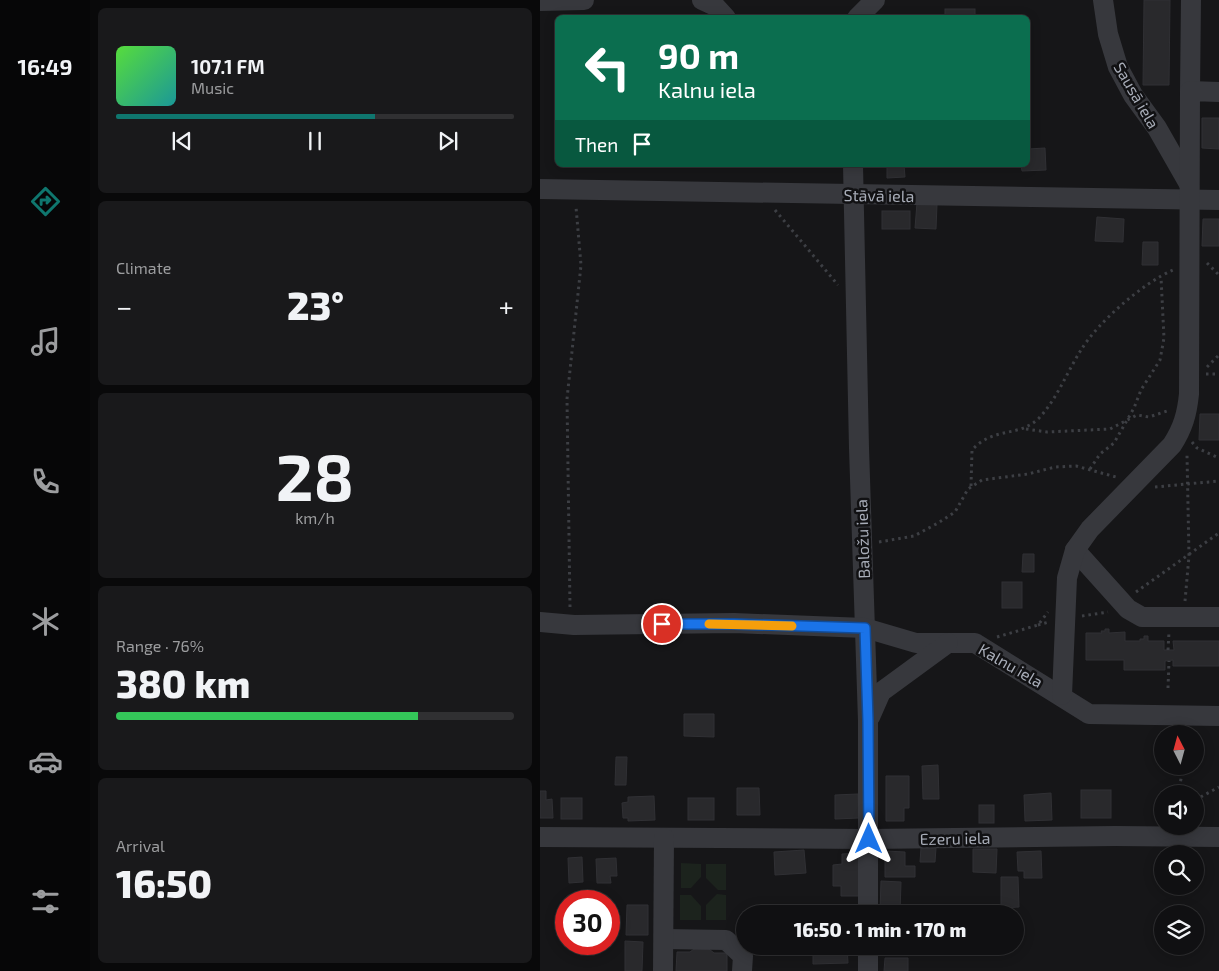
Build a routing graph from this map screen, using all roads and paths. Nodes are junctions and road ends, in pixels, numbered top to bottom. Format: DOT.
graph roads {
  1 [pos="584,0"];
  2 [pos="702,0"];
  3 [pos="875,0"];
  4 [pos="1103,0"];
  5 [pos="1191,0"];
  6 [pos="540,1"];
  7 [pos="723,15"];
  8 [pos="860,15"];
  9 [pos="1190,91"];
  10 [pos="1219,92"];
  11 [pos="853,167"];
  12 [pos="540,190"];
  13 [pos="575,190"];
  14 [pos="1190,192"];
  15 [pos="765,193"];
  16 [pos="853,195"];
  17 [pos="1219,200"];
  18 [pos="1190,263"];
  19 [pos="1161,276"];
  20 [pos="856,307"];
  21 [pos="1200,374"];
  22 [pos="1219,374"];
  23 [pos="1188,409"];
  24 [pos="1125,422"];
  25 [pos="1026,429"];
  26 [pos="1187,446"];
  27 [pos="1197,448"];
  28 [pos="1219,458"];
  29 [pos="1090,469"];
  30 [pos="1117,478"];
  31 [pos="1219,481"];
  32 [pos="1187,484"];
  33 [pos="971,487"];
  34 [pos="1154,487"];
  35 [pos="1219,533"];
  36 [pos="862,549"];
  37 [pos="1075,550"];
  38 [pos="1189,556"];
  39 [pos="1066,591"];
  40 [pos="1135,594"];
  41 [pos="1183,617"];
  42 [pos="1219,617"];
  43 [pos="540,622"];
  44 [pos="574,625"];
  45 [pos="865,628"];
  46 [pos="948,643"];
  47 [pos="975,643"];
  48 [pos="1168,661"];
  49 [pos="1168,688"];
  50 [pos="1062,695"];
  51 [pos="1219,716"];
  52 [pos="868,721"];
  53 [pos="1219,787"];
  54 [pos="1204,795"];
  55 [pos="540,837"];
  56 [pos="1219,837"];
  57 [pos="664,838"];
  58 [pos="869,839"];
  59 [pos="868,905"];
  60 [pos="664,939"];
  61 [pos="868,955"];
  62 [pos="663,971"];
  63 [pos="742,971"];
  64 [pos="868,971"];
  1 -- 6 [label="street"];
  2 -- 7 [label="street"];
  3 -- 8 [label="street"];
  4 -- 14 [label="street, Sausā iela"];
  5 -- 9 [label="street"];
  9 -- 10 [label="street"];
  9 -- 14 [label="street"];
  11 -- 16 [label="street, Baložu iela"];
  12 -- 13 [label="street, Stāvā iela"];
  13 -- 15 [label="street, Stāvā iela"];
  13 -- 44 [label="path"];
  14 -- 16 [label="street, Stāvā iela"];
  14 -- 17 [label="street, Stāvā iela"];
  14 -- 18 [label="street"];
  15 -- 16 [label="street, Stāvā iela"];
  15 -- 20 [label="path"];
  16 -- 20 [label="street, Baložu iela"];
  18 -- 19 [label="path"];
  18 -- 23 [label="street"];
  19 -- 24 [label="path"];
  19 -- 25 [label="path"];
  20 -- 36 [label="street, Baložu iela"];
  21 -- 22 [label="path"];
  23 -- 24 [label="path"];
  23 -- 37 [label="street"];
  24 -- 25 [label="path"];
  24 -- 29 [label="path"];
  25 -- 33 [label="path"];
  26 -- 32 [label="path"];
  27 -- 28 [label="path"];
  29 -- 30 [label="path"];
  29 -- 33 [label="path"];
  31 -- 32 [label="path"];
  32 -- 34 [label="path"];
  32 -- 38 [label="path"];
  33 -- 36 [label="path"];
  35 -- 38 [label="path"];
  36 -- 45 [label="street, Baložu iela"];
  37 -- 39 [label="street"];
  37 -- 41 [label="street"];
  38 -- 40 [label="path"];
  38 -- 41 [label="path"];
  39 -- 47 [label="path"];
  39 -- 50 [label="street"];
  41 -- 42 [label="street"];
  43 -- 44 [label="street, Kalnu iela"];
  44 -- 45 [label="street, Kalnu iela"];
  45 -- 46 [label="street, Kalnu iela"];
  45 -- 52 [label="street, Baložu iela"];
  46 -- 47 [label="street, Kalnu iela"];
  46 -- 52 [label="street"];
  47 -- 50 [label="street, Kalnu iela"];
  48 -- 49 [label="path"];
  50 -- 51 [label="street, Kalnu iela"];
  52 -- 58 [label="street, Baložu iela"];
  53 -- 54 [label="path"];
  55 -- 57 [label="street, Ezeru iela"];
  56 -- 58 [label="street, Ezeru iela"];
  57 -- 58 [label="street, Ezeru iela"];
  57 -- 60 [label="street"];
  58 -- 59 [label="street, Baložu iela"];
  60 -- 62 [label="street"];
  60 -- 63 [label="street"];
  61 -- 64 [label="street"];
}
